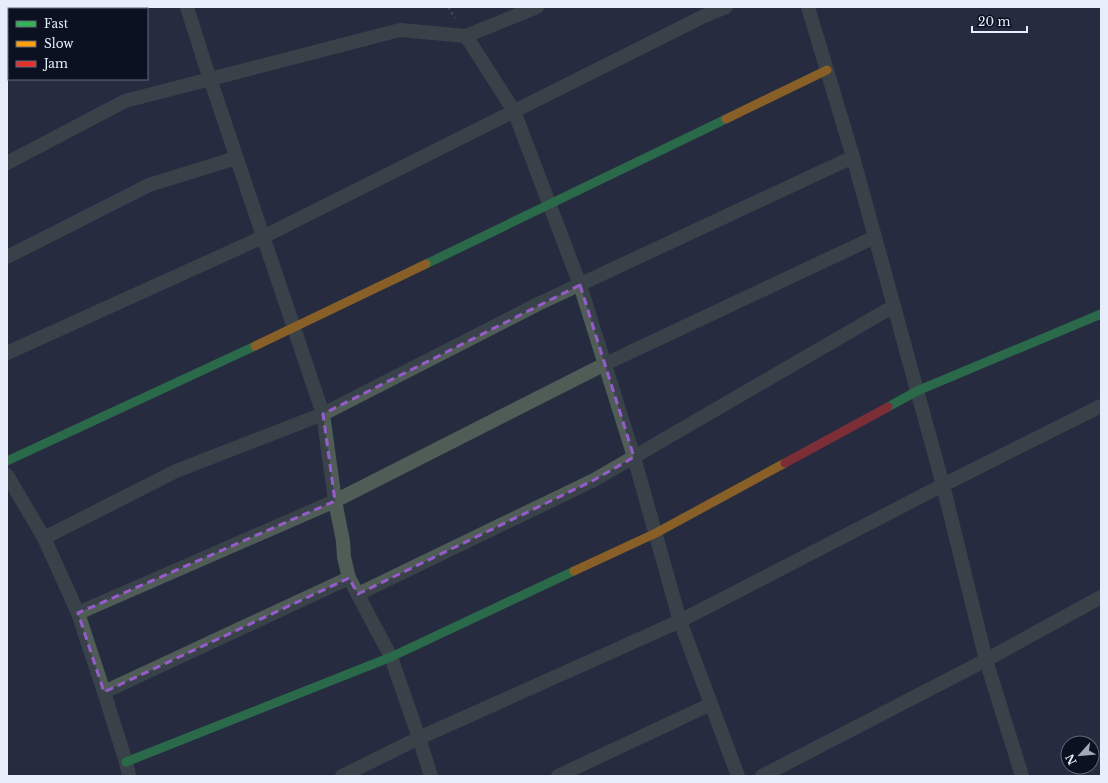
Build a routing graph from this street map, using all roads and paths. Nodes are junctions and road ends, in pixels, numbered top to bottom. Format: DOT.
graph roads {
  1 [pos="187,7"];
  2 [pos="537,7"];
  3 [pos="726,7"];
  4 [pos="808,7"];
  5 [pos="466,36"];
  6 [pos="827,70"];
  7 [pos="209,78"];
  8 [pos="514,111"];
  9 [pos="853,157"];
  10 [pos="236,158"];
  11 [pos="7,163"];
  12 [pos="549,204"];
  13 [pos="263,237"];
  14 [pos="875,238"];
  15 [pos="7,257"];
  16 [pos="580,285"];
  17 [pos="894,306"];
  18 [pos="1101,314"];
  19 [pos="294,328"];
  20 [pos="7,353"];
  21 [pos="605,364"];
  22 [pos="917,391"];
  23 [pos="1101,406"];
  24 [pos="323,414"];
  25 [pos="634,456"];
  26 [pos="7,461"];
  27 [pos="7,476"];
  28 [pos="943,485"];
  29 [pos="335,501"];
  30 [pos="656,533"];
  31 [pos="44,538"];
  32 [pos="349,578"];
  33 [pos="358,594"];
  34 [pos="1101,598"];
  35 [pos="78,613"];
  36 [pos="680,621"];
  37 [pos="391,657"];
  38 [pos="986,660"];
  39 [pos="104,692"];
  40 [pos="711,704"];
  41 [pos="420,738"];
  42 [pos="126,762"];
  43 [pos="129,776"];
  44 [pos="342,776"];
  45 [pos="431,776"];
  46 [pos="558,776"];
  47 [pos="738,776"];
  48 [pos="762,776"];
  49 [pos="1022,776"];
  1 -- 7 [label="street"];
  2 -- 5 [label="street"];
  3 -- 8 [label="street"];
  4 -- 6 [label="street"];
  5 -- 7 [label="street"];
  5 -- 8 [label="street"];
  6 -- 9 [label="street"];
  6 -- 12 [label="street"];
  7 -- 10 [label="street"];
  7 -- 11 [label="street"];
  8 -- 12 [label="street"];
  8 -- 13 [label="street"];
  9 -- 14 [label="street"];
  9 -- 16 [label="street"];
  10 -- 13 [label="street"];
  10 -- 15 [label="street"];
  12 -- 16 [label="street"];
  12 -- 19 [label="street"];
  13 -- 19 [label="street"];
  13 -- 20 [label="street"];
  14 -- 17 [label="street"];
  14 -- 21 [label="street"];
  16 -- 21 [label="street"];
  16 -- 24 [label="street"];
  17 -- 22 [label="street"];
  17 -- 25 [label="street"];
  18 -- 22 [label="street"];
  19 -- 24 [label="street"];
  19 -- 26 [label="street"];
  21 -- 25 [label="street"];
  21 -- 29 [label="street"];
  22 -- 28 [label="street"];
  22 -- 30 [label="street"];
  23 -- 28 [label="street"];
  24 -- 29 [label="street"];
  24 -- 31 [label="street"];
  25 -- 30 [label="street"];
  25 -- 33 [label="street"];
  27 -- 31 [label="street"];
  28 -- 36 [label="street"];
  28 -- 38 [label="street"];
  29 -- 32 [label="street"];
  29 -- 35 [label="street"];
  30 -- 36 [label="street"];
  30 -- 37 [label="street"];
  31 -- 35 [label="street"];
  32 -- 33 [label="street"];
  32 -- 39 [label="street"];
  33 -- 37 [label="street"];
  34 -- 38 [label="street"];
  35 -- 39 [label="street"];
  36 -- 40 [label="street"];
  36 -- 41 [label="street"];
  37 -- 41 [label="street"];
  37 -- 42 [label="street"];
  38 -- 48 [label="street"];
  38 -- 49 [label="street"];
  39 -- 42 [label="street"];
  40 -- 46 [label="street"];
  40 -- 47 [label="street"];
  41 -- 44 [label="street"];
  41 -- 45 [label="street"];
  42 -- 43 [label="street"];
}
